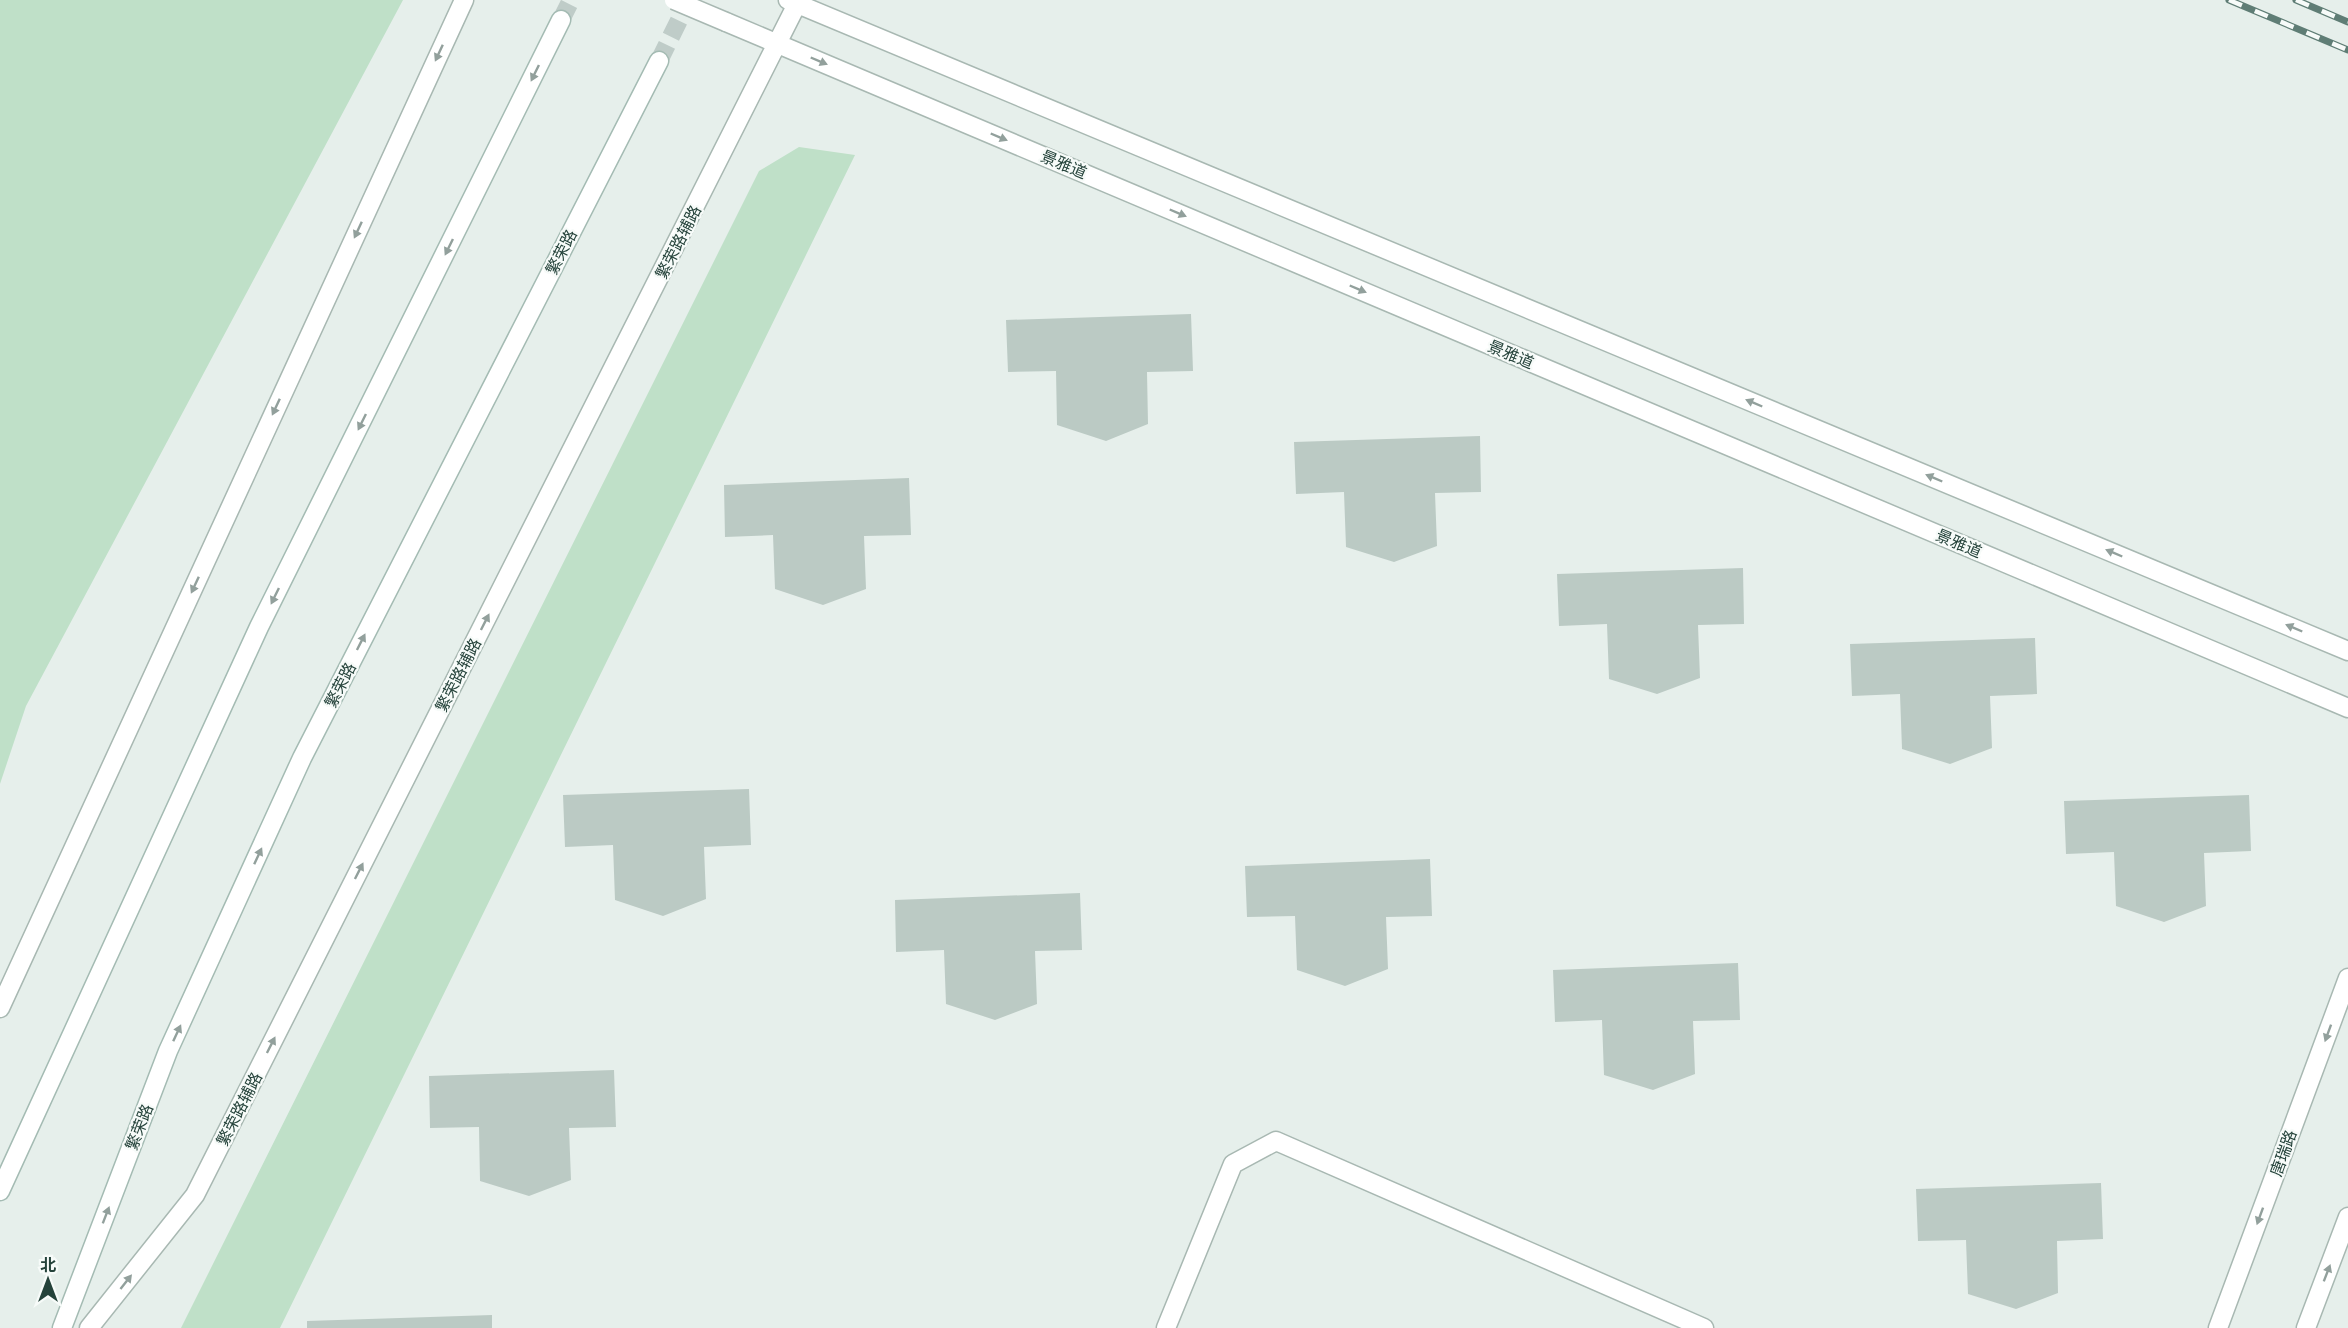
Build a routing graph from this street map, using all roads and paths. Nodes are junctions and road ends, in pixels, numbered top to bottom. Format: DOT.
graph roads {
  1 [pos="464,0"];
  2 [pos="674,0"];
  3 [pos="793,2"];
  4 [pos="561,20"];
  5 [pos="778,44"];
  6 [pos="659,61"];
  7 [pos="2348,651"];
  8 [pos="2348,708"];
  9 [pos="2348,978"];
  10 [pos="0,1008"];
  11 [pos="0,1191"];
  12 [pos="2348,1217"];
  13 [pos="62,1328"];
  14 [pos="89,1328"];
  15 [pos="1166,1328"];
  16 [pos="1704,1328"];
  17 [pos="2218,1328"];
  18 [pos="2306,1328"];
  1 -- 10 [label="street, one-way"];
  2 -- 5 [label="street, 景雅道, bridge"];
  3 -- 5 [label="street, 繁荣路辅路"];
  7 -- 3 [label="street, one-way"];
  4 -- 11 [label="street, one-way"];
  5 -- 8 [label="street, 景雅道, one-way"];
  14 -- 5 [label="street, 繁荣路辅路, one-way"];
  13 -- 6 [label="street, 繁荣路, one-way"];
  9 -- 17 [label="street, 唐瑞路, one-way"];
  18 -- 12 [label="street, one-way"];
  15 -- 16 [label="street"];
}
